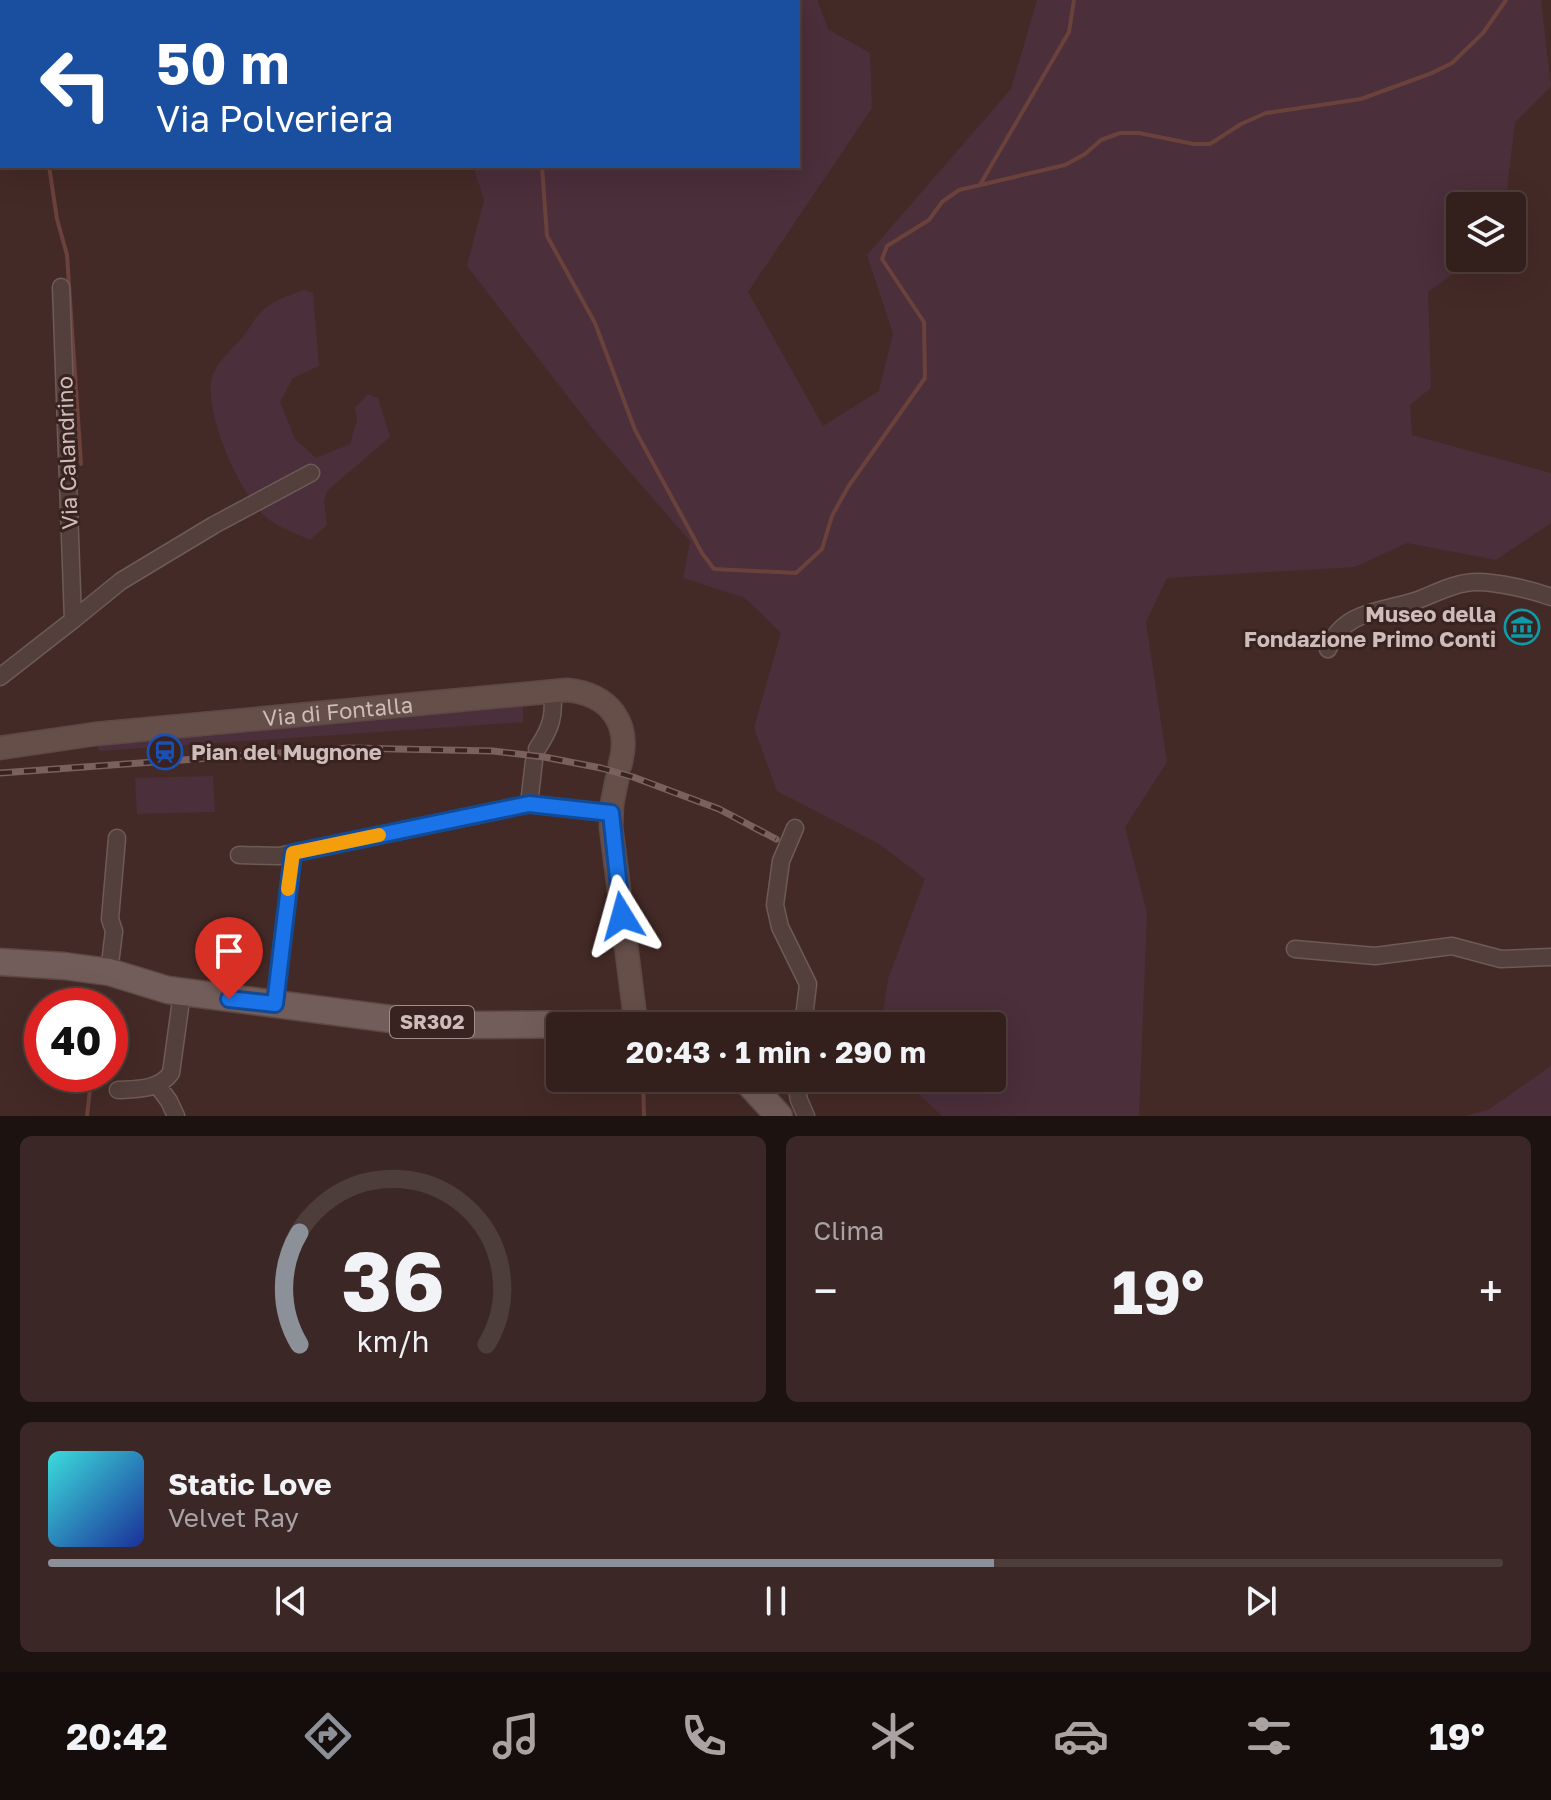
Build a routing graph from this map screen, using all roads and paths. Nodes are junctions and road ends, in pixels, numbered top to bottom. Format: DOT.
graph roads {
  1 [pos="61,287"];
  2 [pos="311,473"];
  3 [pos="1551,597"];
  4 [pos="73,620"];
  5 [pos="1328,649"];
  6 [pos="0,677"];
  7 [pos="552,691"];
  8 [pos="0,748"];
  9 [pos="529,804"];
  10 [pos="611,813"];
  11 [pos="795,828"];
  12 [pos="117,838"];
  13 [pos="293,853"];
  14 [pos="239,855"];
  15 [pos="1295,949"];
  16 [pos="1551,957"];
  17 [pos="0,962"];
  18 [pos="104,972"];
  19 [pos="182,993"];
  20 [pos="275,1004"];
  21 [pos="639,1012"];
  22 [pos="805,1012"];
  23 [pos="546,1024"];
  24 [pos="157,1085"];
  25 [pos="128,1090"];
  26 [pos="757,1092"];
  27 [pos="798,1092"];
  28 [pos="176,1116"];
  29 [pos="779,1116"];
  30 [pos="806,1116"];
  1 -- 4 [label="street, Via Calandrino"];
  2 -- 4 [label="street"];
  3 -- 5 [label="street"];
  4 -- 6 [label="street"];
  7 -- 8 [label="street, Via di Fontalla"];
  7 -- 9 [label="street"];
  7 -- 10 [label="street, Via di Fontalla"];
  9 -- 10 [label="street"];
  9 -- 13 [label="street"];
  10 -- 21 [label="street, Via di Fontalla"];
  11 -- 22 [label="street"];
  12 -- 18 [label="street"];
  13 -- 14 [label="street"];
  13 -- 20 [label="street"];
  15 -- 16 [label="street"];
  17 -- 18 [label="main road, SR302"];
  18 -- 19 [label="main road, SR302"];
  19 -- 20 [label="main road, SR302"];
  19 -- 24 [label="street"];
  20 -- 23 [label="main road, SR302"];
  24 -- 25 [label="street"];
  24 -- 28 [label="street"];
  26 -- 29 [label="main road"];
  27 -- 30 [label="street"];
}
